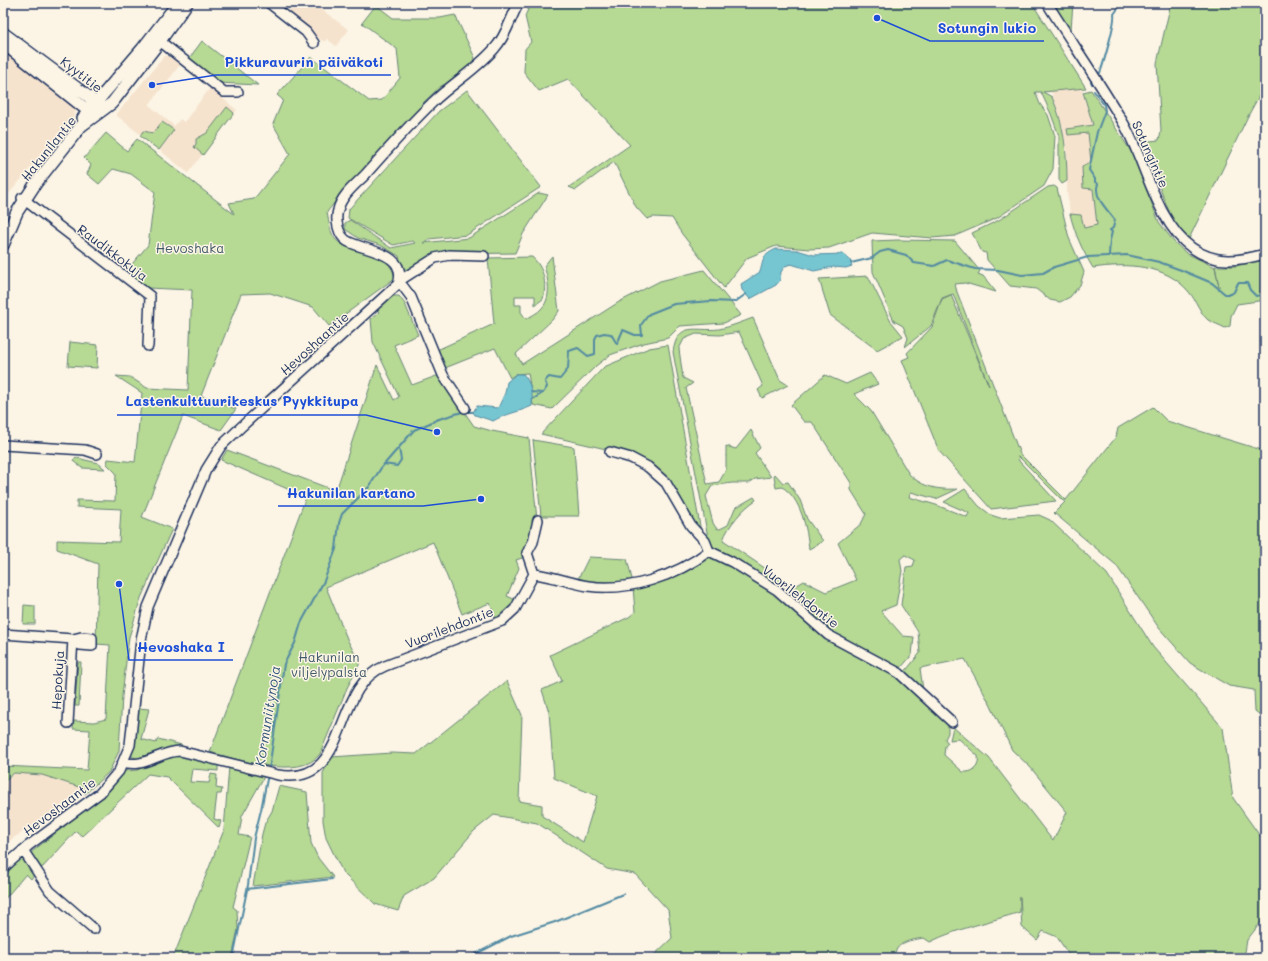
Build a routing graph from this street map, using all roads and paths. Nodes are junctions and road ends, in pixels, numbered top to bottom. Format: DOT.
graph roads {
  1 [pos="178,3"];
  2 [pos="187,3"];
  3 [pos="269,3"];
  4 [pos="519,3"];
  5 [pos="1047,3"];
  6 [pos="3,33"];
  7 [pos="156,39"];
  8 [pos="3,43"];
  9 [pos="314,43"];
  10 [pos="238,92"];
  11 [pos="96,108"];
  12 [pos="23,199"];
  13 [pos="3,234"];
  14 [pos="3,245"];
  15 [pos="1265,254"];
  16 [pos="484,256"];
  17 [pos="399,281"];
  18 [pos="148,346"];
  19 [pos="465,408"];
  20 [pos="3,445"];
  21 [pos="610,452"];
  22 [pos="97,454"];
  23 [pos="538,520"];
  24 [pos="708,551"];
  25 [pos="534,574"];
  26 [pos="3,634"];
  27 [pos="68,722"];
  28 [pos="952,722"];
  29 [pos="123,762"];
  30 [pos="23,850"];
  31 [pos="3,868"];
  32 [pos="94,929"];
  1 -- 7 [label="main road, Hakunilantie"];
  2 -- 7 [label="main road, Hakunilantie"];
  3 -- 9 [label="street"];
  4 -- 17 [label="street"];
  5 -- 15 [label="street, Sotungintie"];
  6 -- 11 [label="main road, Kyytitie"];
  7 -- 10 [label="street"];
  7 -- 11 [label="main road, Hakunilantie"];
  8 -- 11 [label="main road, Kyytitie"];
  11 -- 12 [label="main road, Hakunilantie"];
  12 -- 13 [label="main road, Hakunilantie"];
  12 -- 14 [label="main road, Hakunilantie"];
  12 -- 18 [label="street, Raudikkokuja"];
  16 -- 17 [label="street, Hevoshaantie"];
  17 -- 19 [label="street"];
  17 -- 29 [label="street, Hevoshaantie"];
  20 -- 22 [label="street"];
  21 -- 24 [label="street"];
  23 -- 25 [label="street"];
  24 -- 25 [label="street"];
  24 -- 28 [label="street, Vuorilehdontie"];
  25 -- 29 [label="street, Vuorilehdontie"];
  26 -- 27 [label="street, Hepokuja"];
  29 -- 30 [label="street, Hevoshaantie"];
  30 -- 31 [label="street, Hevoshaantie"];
  30 -- 32 [label="street"];
}
